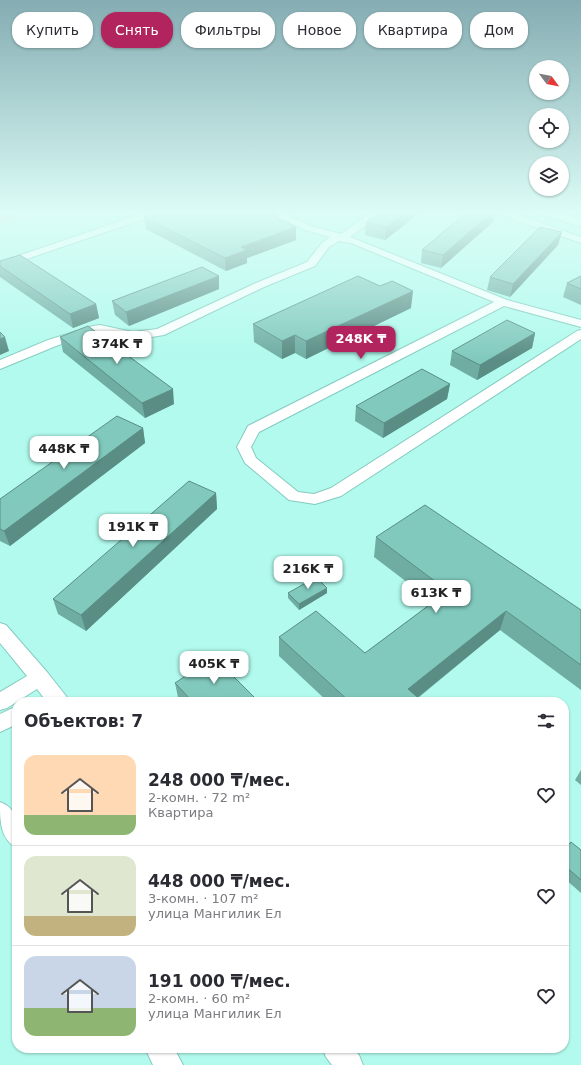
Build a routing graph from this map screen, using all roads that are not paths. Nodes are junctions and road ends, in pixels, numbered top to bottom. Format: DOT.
graph roads {
  1 [pos="13,261"];
  2 [pos="314,261"];
  3 [pos="403,261"];
  4 [pos="0,265"];
  5 [pos="503,302"];
  6 [pos="581,324"];
  7 [pos="581,334"];
  8 [pos="0,365"];
  9 [pos="0,630"];
  10 [pos="40,678"];
  11 [pos="55,697"];
  12 [pos="0,702"];
  13 [pos="12,717"];
  14 [pos="0,723"];
  15 [pos="0,812"];
  16 [pos="12,830"];
  17 [pos="162,1053"];
  18 [pos="339,1053"];
  19 [pos="170,1065"];
  20 [pos="349,1065"];
  1 -- 4 [label="street"];
  2 -- 8 [label="street"];
  3 -- 5 [label="street"];
  5 -- 6 [label="street"];
  5 -- 7 [label="street"];
  9 -- 10 [label="street"];
  10 -- 11 [label="street"];
  10 -- 12 [label="street"];
  13 -- 14 [label="street"];
  15 -- 16 [label="street"];
  17 -- 19 [label="street"];
  18 -- 20 [label="street"];
}
